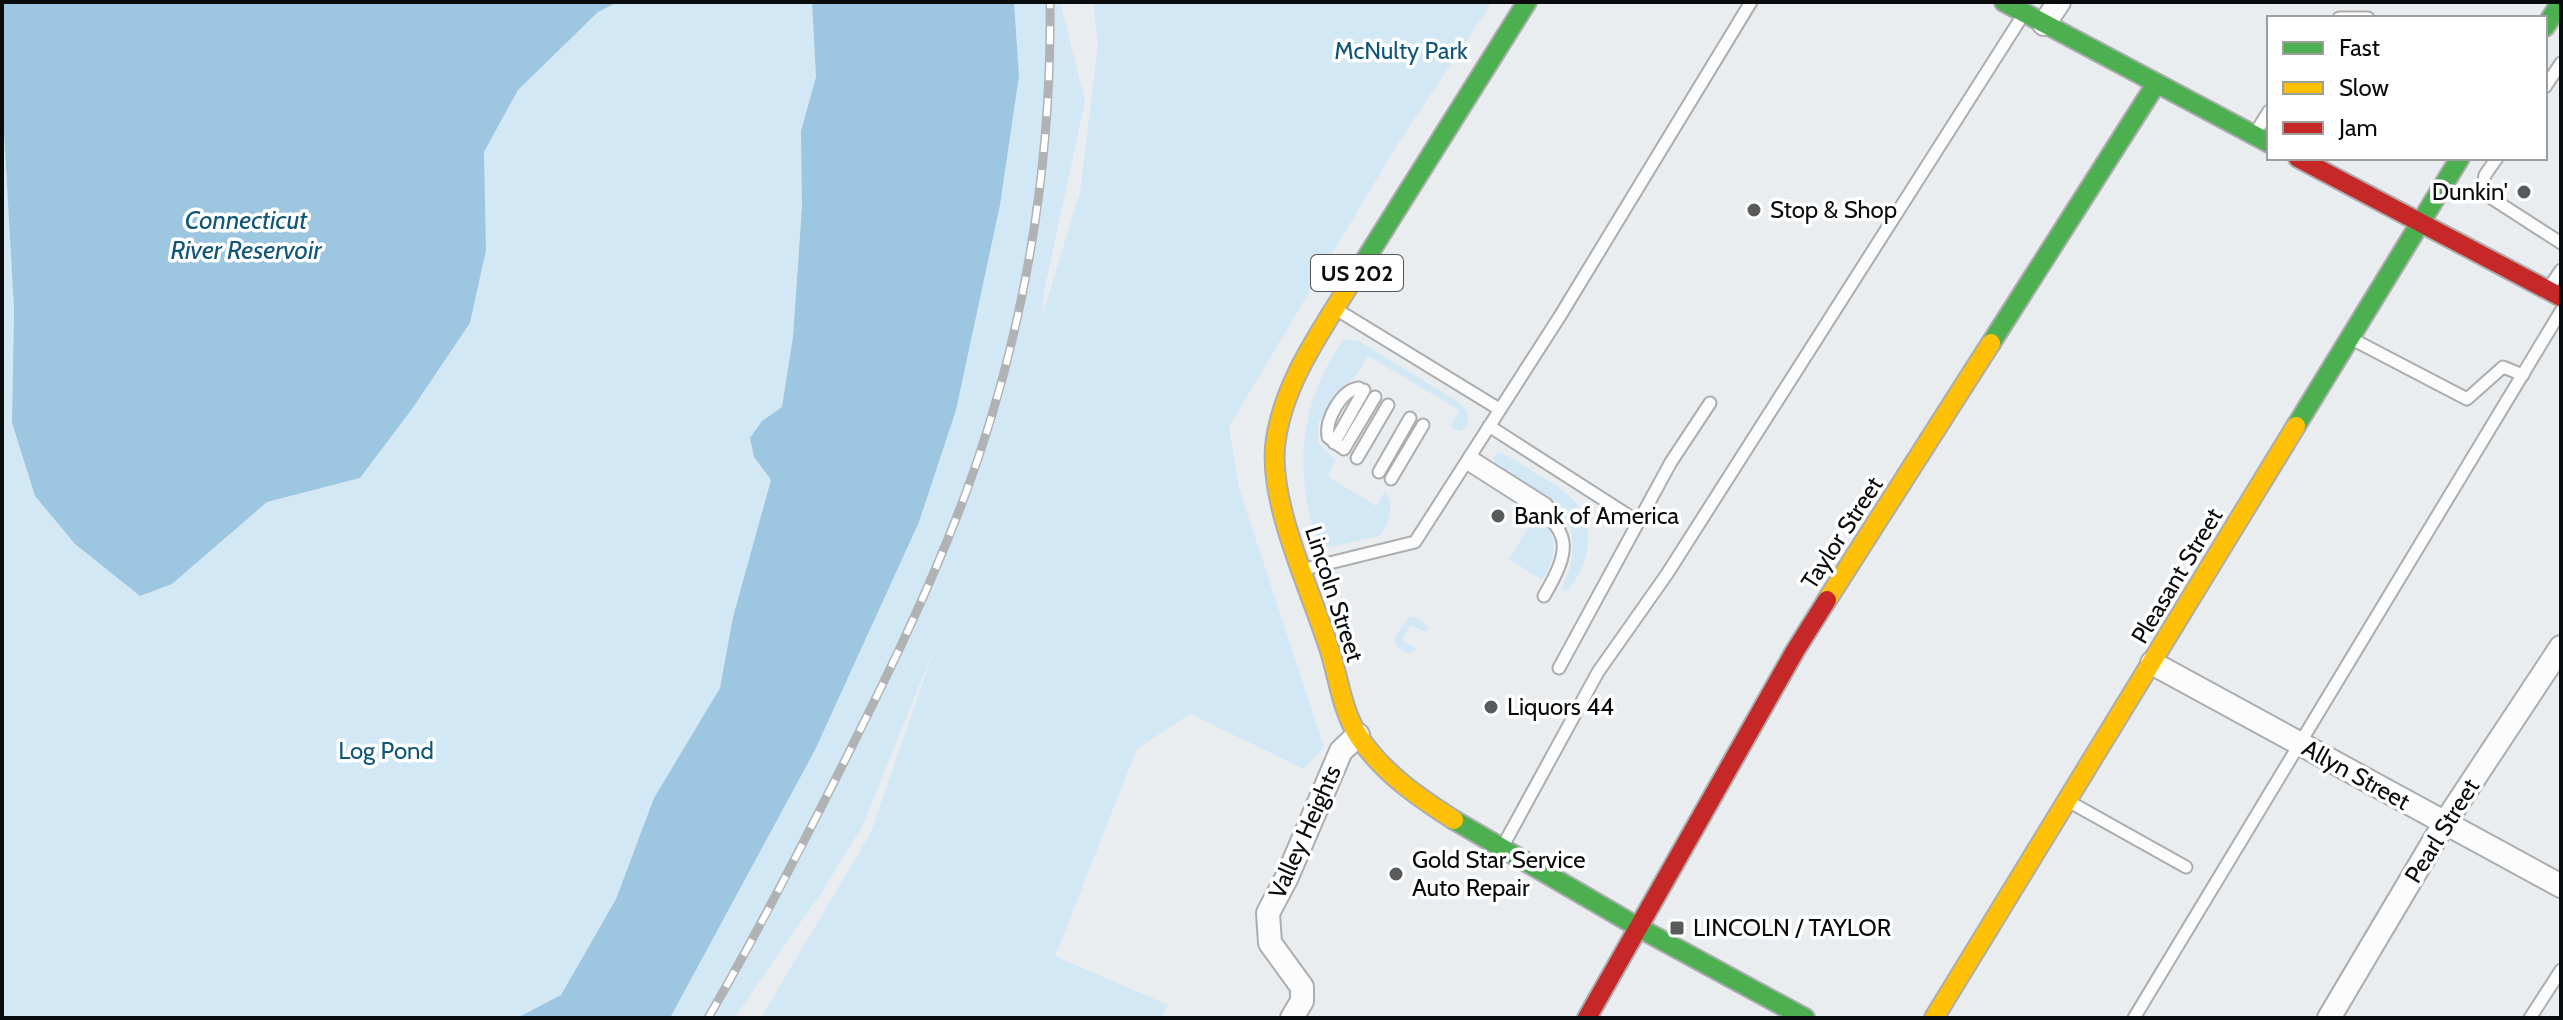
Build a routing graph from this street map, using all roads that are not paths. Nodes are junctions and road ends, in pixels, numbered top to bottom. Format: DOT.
graph roads {
  1 [pos="1527,2"];
  2 [pos="1751,2"];
  3 [pos="2004,2"];
  4 [pos="2059,2"];
  5 [pos="2561,2"];
  6 [pos="2034,19"];
  7 [pos="2547,24"];
  8 [pos="2561,63"];
  9 [pos="2156,84"];
  10 [pos="2547,84"];
  11 [pos="2267,119"];
  12 [pos="2262,139"];
  13 [pos="2302,160"];
  14 [pos="2459,160"];
  15 [pos="2496,160"];
  16 [pos="2419,222"];
  17 [pos="2561,243"];
  18 [pos="2561,270"];
  19 [pos="2554,293"];
  20 [pos="1335,309"];
  21 [pos="2561,311"];
  22 [pos="2349,337"];
  23 [pos="2523,375"];
  24 [pos="1366,392"];
  25 [pos="1710,403"];
  26 [pos="1388,405"];
  27 [pos="1499,409"];
  28 [pos="1410,418"];
  29 [pos="1423,425"];
  30 [pos="1489,426"];
  31 [pos="1357,458"];
  32 [pos="1468,460"];
  33 [pos="1379,472"];
  34 [pos="1391,479"];
  35 [pos="1637,521"];
  36 [pos="1300,570"];
  37 [pos="1544,596"];
  38 [pos="2561,647"];
  39 [pos="2152,663"];
  40 [pos="1559,668"];
  41 [pos="1358,735"];
  42 [pos="2299,744"];
  43 [pos="2067,801"];
  44 [pos="2444,824"];
  45 [pos="1502,848"];
  46 [pos="2186,867"];
  47 [pos="2561,886"];
  48 [pos="1640,928"];
  49 [pos="2561,970"];
  50 [pos="1292,1018"];
  51 [pos="1587,1018"];
  52 [pos="1805,1018"];
  53 [pos="1934,1018"];
  54 [pos="2134,1018"];
  55 [pos="2329,1018"];
  56 [pos="2530,1018"];
  1 -- 20 [label="street, Lincoln Street / US 202"];
  2 -- 27 [label="lane"];
  3 -- 6 [label="street"];
  4 -- 6 [label="street"];
  5 -- 7 [label="street"];
  6 -- 9 [label="street"];
  6 -- 45 [label="lane"];
  8 -- 10 [label="lane"];
  9 -- 12 [label="street"];
  9 -- 48 [label="street, Taylor Street"];
  11 -- 12 [label="lane"];
  13 -- 16 [label="street"];
  14 -- 16 [label="street, Pleasant Street"];
  15 -- 17 [label="lane"];
  16 -- 19 [label="street"];
  16 -- 22 [label="street, Pleasant Street"];
  18 -- 19 [label="lane"];
  20 -- 27 [label="lane"];
  20 -- 36 [label="street, Lincoln Street / US 202"];
  21 -- 23 [label="lane"];
  22 -- 23 [label="lane"];
  22 -- 39 [label="street, Pleasant Street"];
  23 -- 42 [label="lane"];
  24 -- 24 [label="lane"];
  25 -- 35 [label="lane"];
  26 -- 31 [label="lane"];
  27 -- 30 [label="lane"];
  28 -- 33 [label="lane"];
  29 -- 34 [label="lane"];
  30 -- 32 [label="lane"];
  30 -- 35 [label="lane"];
  32 -- 36 [label="lane"];
  32 -- 37 [label="lane"];
  35 -- 40 [label="lane"];
  36 -- 41 [label="street, Lincoln Street / US 202"];
  38 -- 44 [label="street, Pearl Street"];
  39 -- 42 [label="street, Allyn Street"];
  39 -- 43 [label="street, Pleasant Street"];
  41 -- 45 [label="street, Lincoln Street / US 202"];
  41 -- 50 [label="street, Valley Heights"];
  42 -- 44 [label="street, Allyn Street"];
  42 -- 54 [label="lane"];
  43 -- 46 [label="lane"];
  43 -- 53 [label="street, Pleasant Street"];
  44 -- 47 [label="street, Allyn Street"];
  44 -- 55 [label="street, Pearl Street"];
  45 -- 48 [label="street, Lincoln Street / US 202"];
  48 -- 51 [label="street, Taylor Street"];
  48 -- 52 [label="street, Lincoln Street / US 202"];
  49 -- 56 [label="lane"];
}
